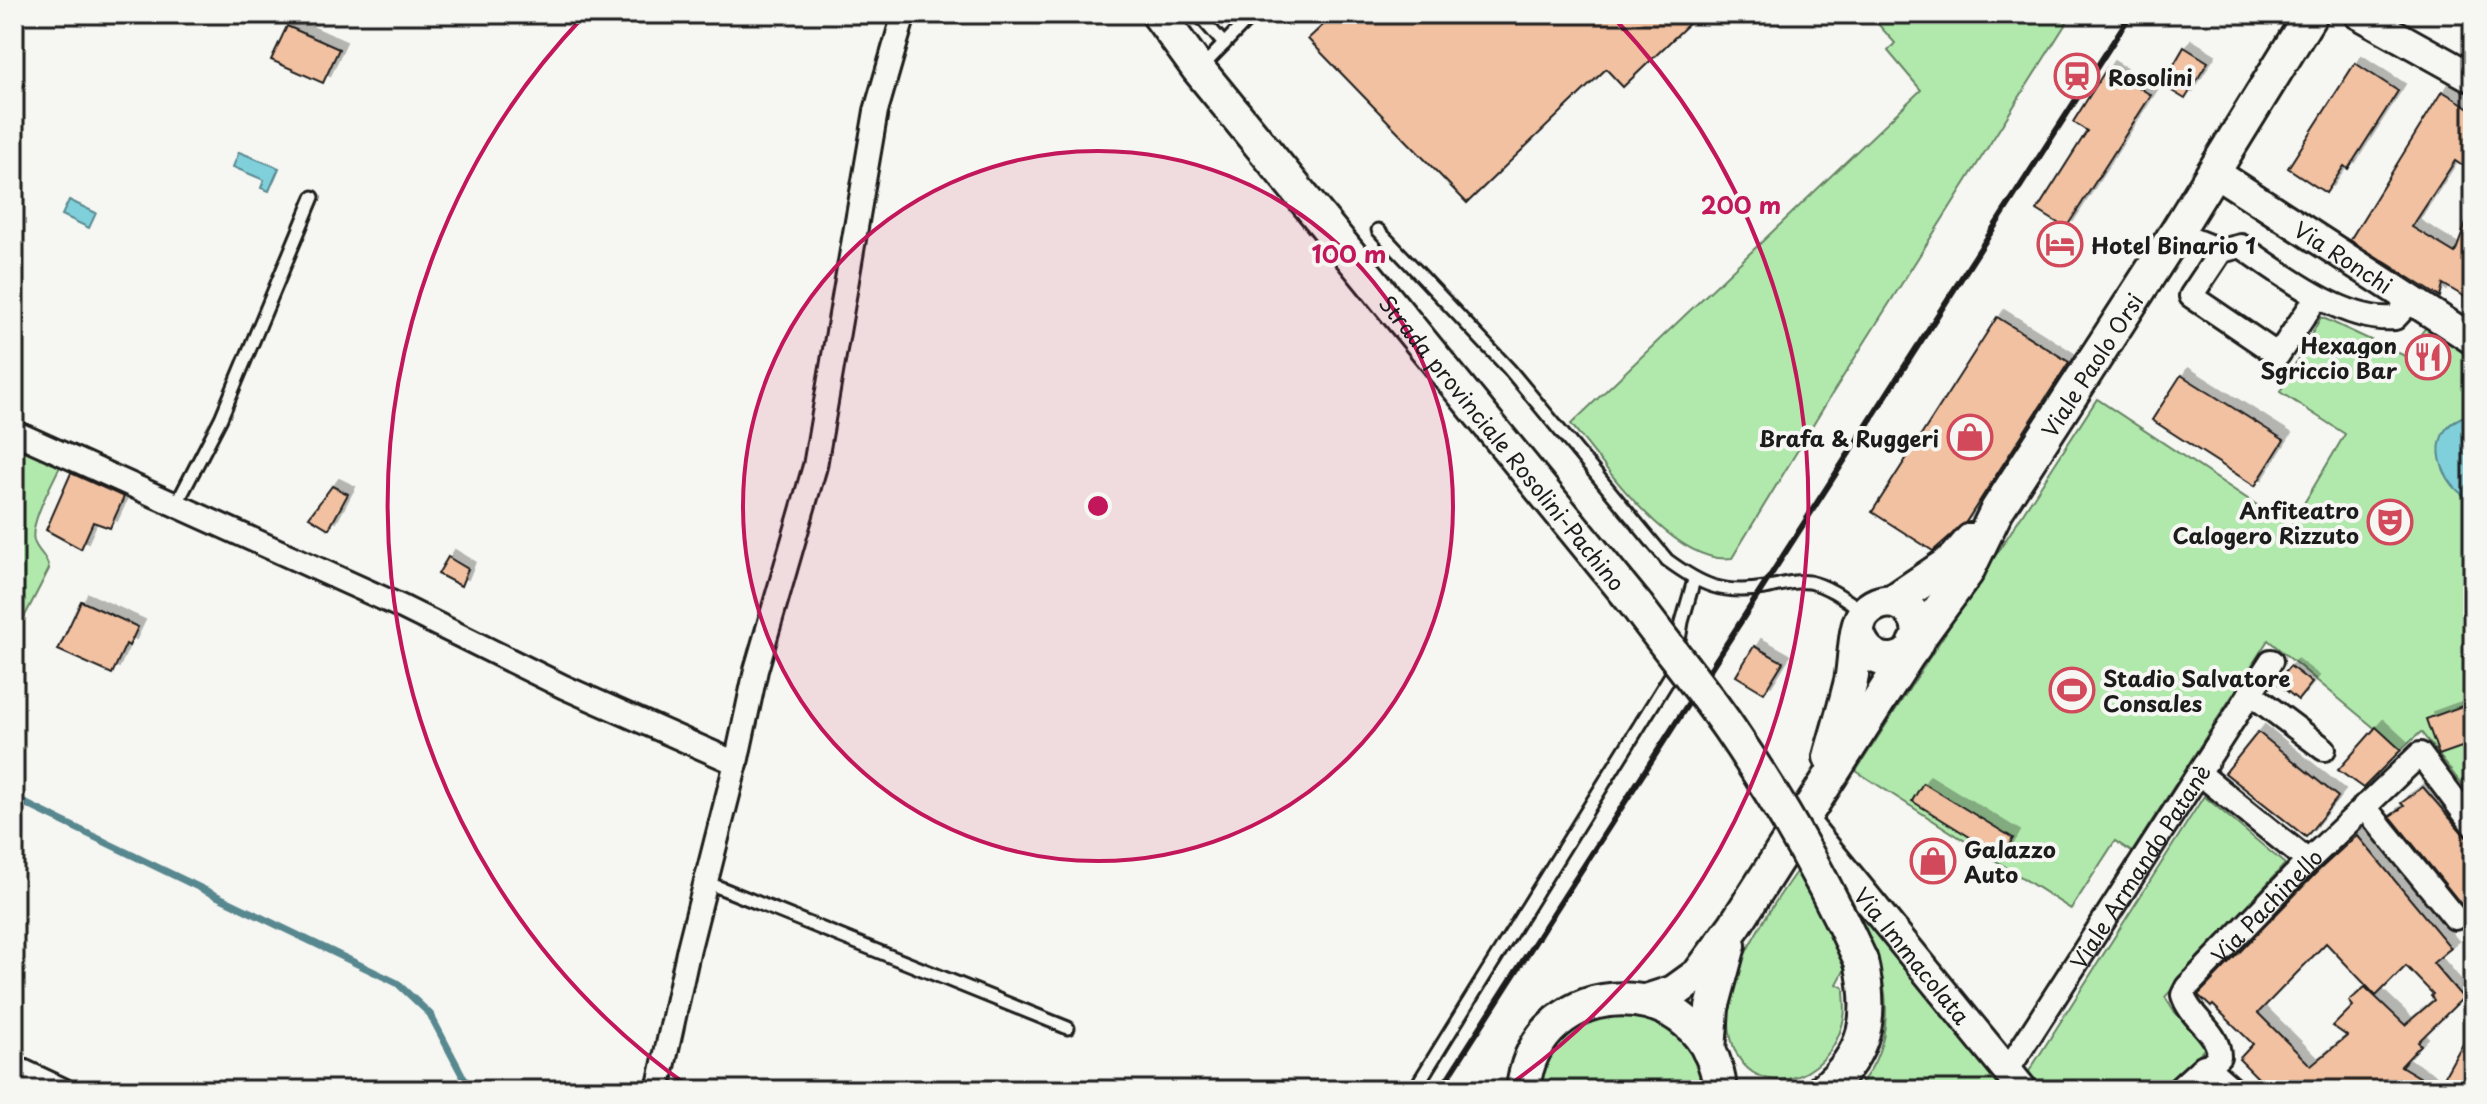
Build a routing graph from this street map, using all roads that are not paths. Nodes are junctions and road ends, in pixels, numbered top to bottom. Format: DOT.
graph roads {
  1 [pos="904,14"];
  2 [pos="1158,14"];
  3 [pos="1198,14"];
  4 [pos="1253,14"];
  5 [pos="2311,14"];
  6 [pos="2358,14"];
  7 [pos="1224,44"];
  8 [pos="1199,70"];
  9 [pos="2473,78"];
  10 [pos="2213,171"];
  11 [pos="313,197"];
  12 [pos="1378,230"];
  13 [pos="2176,233"];
  14 [pos="2221,251"];
  15 [pos="2317,297"];
  16 [pos="2411,301"];
  17 [pos="2473,340"];
  18 [pos="14,432"];
  19 [pos="176,505"];
  20 [pos="1997,510"];
  21 [pos="1694,580"];
  22 [pos="1872,617"];
  23 [pos="1913,648"];
  24 [pos="2271,661"];
  25 [pos="2250,693"];
  26 [pos="2324,749"];
  27 [pos="736,763"];
  28 [pos="2199,773"];
  29 [pos="1821,791"];
  30 [pos="2364,806"];
  31 [pos="1803,820"];
  32 [pos="2473,825"];
  33 [pos="2308,861"];
  34 [pos="706,882"];
  35 [pos="2455,918"];
  36 [pos="1735,925"];
  37 [pos="1646,1001"];
  38 [pos="1068,1028"];
  39 [pos="14,1067"];
  40 [pos="2205,1069"];
  41 [pos="1722,1078"];
  42 [pos="2015,1080"];
  43 [pos="63,1090"];
  44 [pos="658,1090"];
  45 [pos="1414,1090"];
  46 [pos="1523,1090"];
  47 [pos="1823,1090"];
  48 [pos="2182,1090"];
  49 [pos="2229,1090"];
  1 -- 27 [label="street"];
  2 -- 8 [label="main road, Strada provinciale Rosolini-Pachino"];
  3 -- 7 [label="lane"];
  4 -- 7 [label="lane"];
  5 -- 10 [label="main road, Viale Paolo Orsi"];
  6 -- 9 [label="street"];
  7 -- 8 [label="lane"];
  8 -- 47 [label="main road, Strada provinciale Rosolini-Pachino, bridge"];
  10 -- 13 [label="main road, Viale Paolo Orsi"];
  10 -- 16 [label="street, Via Ronchi"];
  11 -- 19 [label="lane"];
  12 -- 21 [label="lane"];
  13 -- 14 [label="street"];
  13 -- 20 [label="main road, Viale Paolo Orsi"];
  14 -- 15 [label="street"];
  14 -- 15 [label="street"];
  15 -- 16 [label="street"];
  16 -- 17 [label="street, Via Ronchi"];
  18 -- 19 [label="street"];
  19 -- 27 [label="street"];
  20 -- 22 [label="main road"];
  20 -- 23 [label="main road"];
  21 -- 22 [label="lane"];
  21 -- 45 [label="lane"];
  22 -- 23 [label="main road"];
  22 -- 23 [label="main road"];
  22 -- 29 [label="main road"];
  23 -- 29 [label="main road"];
  24 -- 25 [label="street, Viale Armando Patanè"];
  25 -- 26 [label="street"];
  25 -- 28 [label="street, Viale Armando Patanè"];
  27 -- 34 [label="street"];
  28 -- 33 [label="street"];
  28 -- 42 [label="street, Viale Armando Patanè"];
  29 -- 31 [label="main road"];
  30 -- 32 [label="street, Via Pachinello"];
  30 -- 33 [label="street, Via Pachinello"];
  30 -- 35 [label="street"];
  31 -- 36 [label="main road"];
  31 -- 42 [label="street, Via Immacolata"];
  33 -- 40 [label="street, Via Pachinello"];
  34 -- 38 [label="lane"];
  34 -- 44 [label="street"];
  36 -- 37 [label="main road"];
  36 -- 41 [label="main road"];
  37 -- 41 [label="main road"];
  37 -- 46 [label="main road"];
  39 -- 43 [label="street"];
  40 -- 48 [label="street"];
  40 -- 49 [label="street"];
}
